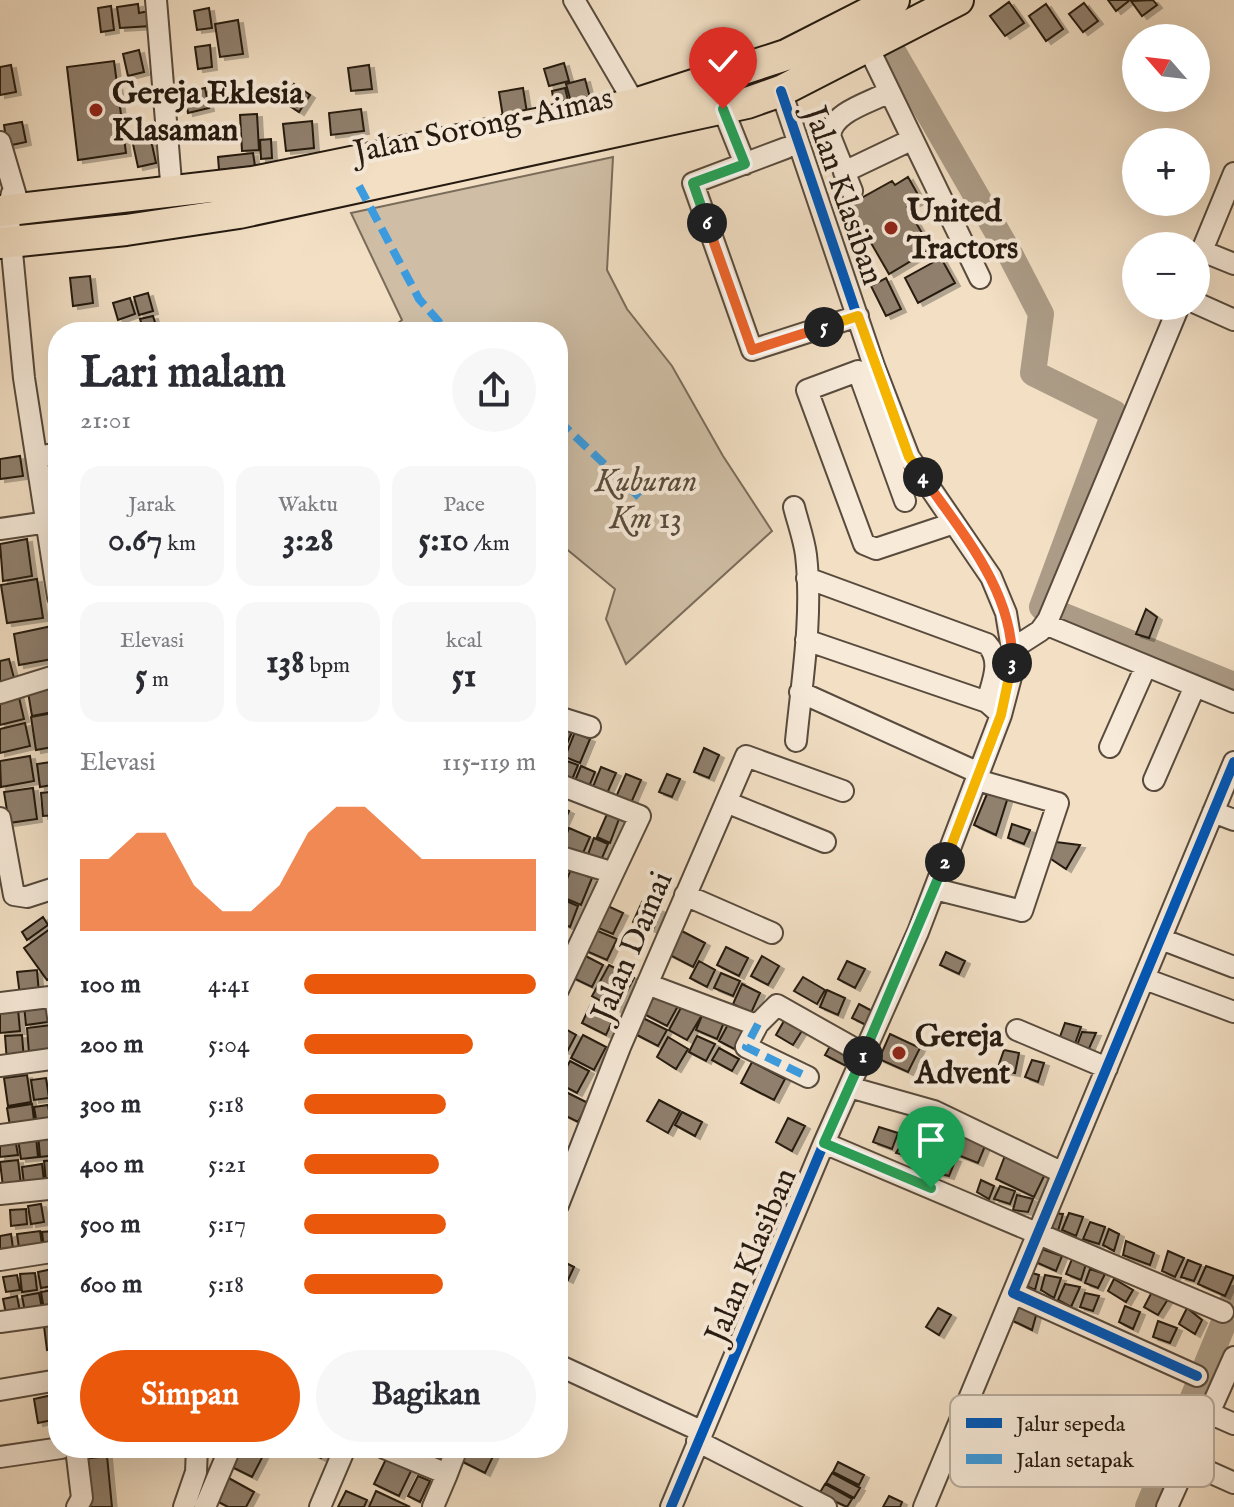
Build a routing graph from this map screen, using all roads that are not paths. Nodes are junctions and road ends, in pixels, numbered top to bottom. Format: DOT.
graph roads {
  1 [pos="156,0"];
  2 [pos="574,0"];
  3 [pos="894,0"];
  4 [pos="958,0"];
  5 [pos="835,30"];
  6 [pos="859,52"];
  7 [pos="781,91"];
  8 [pos="887,93"];
  9 [pos="635,104"];
  10 [pos="723,109"];
  11 [pos="911,140"];
  12 [pos="0,142"];
  13 [pos="786,148"];
  14 [pos="745,164"];
  15 [pos="1234,173"];
  16 [pos="331,180"];
  17 [pos="172,194"];
  18 [pos="125,199"];
  19 [pos="10,205"];
  20 [pos="126,230"];
  21 [pos="1210,232"];
  22 [pos="13,242"];
  23 [pos="1210,260"];
  24 [pos="1234,264"];
  25 [pos="980,278"];
  26 [pos="1210,309"];
  27 [pos="858,316"];
  28 [pos="1173,320"];
  29 [pos="1234,320"];
  30 [pos="866,368"];
  31 [pos="48,430"];
  32 [pos="933,491"];
  33 [pos="48,492"];
  34 [pos="905,501"];
  35 [pos="794,507"];
  36 [pos="48,522"];
  37 [pos="954,523"];
  38 [pos="0,529"];
  39 [pos="917,535"];
  40 [pos="807,578"];
  41 [pos="1049,617"];
  42 [pos="806,640"];
  43 [pos="1012,649"];
  44 [pos="1146,666"];
  45 [pos="48,678"];
  46 [pos="1195,686"];
  47 [pos="800,692"];
  48 [pos="0,693"];
  49 [pos="1234,702"];
  50 [pos="994,708"];
  51 [pos="568,720"];
  52 [pos="590,727"];
  53 [pos="796,741"];
  54 [pos="1110,747"];
  55 [pos="1234,762"];
  56 [pos="978,776"];
  57 [pos="1154,780"];
  58 [pos="568,788"];
  59 [pos="843,791"];
  60 [pos="726,802"];
  61 [pos="1213,812"];
  62 [pos="0,818"];
  63 [pos="1234,820"];
  64 [pos="825,842"];
  65 [pos="568,859"];
  66 [pos="611,872"];
  67 [pos="935,889"];
  68 [pos="48,890"];
  69 [pos="685,895"];
  70 [pos="772,933"];
  71 [pos="1161,939"];
  72 [pos="1234,967"];
  73 [pos="568,968"];
  74 [pos="1145,979"];
  75 [pos="647,984"];
  76 [pos="0,1003"];
  77 [pos="48,1003"];
  78 [pos="1234,1012"];
  79 [pos="758,1024"];
  80 [pos="1017,1030"];
  81 [pos="864,1054"];
  82 [pos="48,1059"];
  83 [pos="0,1066"];
  84 [pos="1107,1068"];
  85 [pos="808,1077"];
  86 [pos="849,1087"];
  87 [pos="48,1128"];
  88 [pos="0,1135"];
  89 [pos="824,1143"];
  90 [pos="1063,1173"];
  91 [pos="568,1180"];
  92 [pos="48,1189"];
  93 [pos="0,1194"];
  94 [pos="1038,1232"];
  95 [pos="48,1253"];
  96 [pos="0,1260"];
  97 [pos="1013,1293"];
  98 [pos="1223,1312"];
  99 [pos="48,1315"];
  100 [pos="0,1322"];
  101 [pos="1234,1357"];
  102 [pos="568,1370"];
  103 [pos="1197,1376"];
  104 [pos="48,1382"];
  105 [pos="0,1390"];
  106 [pos="971,1395"];
  107 [pos="1214,1402"];
  108 [pos="1214,1415"];
  109 [pos="1234,1424"];
  110 [pos="699,1436"];
  111 [pos="950,1444"];
  112 [pos="48,1450"];
  113 [pos="0,1457"];
  114 [pos="77,1458"];
  115 [pos="197,1458"];
  116 [pos="226,1458"];
  117 [pos="341,1458"];
  118 [pos="408,1458"];
  119 [pos="453,1458"];
  120 [pos="447,1474"];
  121 [pos="1214,1474"];
  122 [pos="1234,1483"];
  123 [pos="1176,1487"];
  124 [pos="77,1507"];
  125 [pos="184,1507"];
  126 [pos="205,1507"];
  127 [pos="320,1507"];
  128 [pos="433,1507"];
  129 [pos="671,1507"];
  130 [pos="826,1507"];
  131 [pos="924,1507"];
  132 [pos="1167,1507"];
  1 -- 17 [label="street"];
  2 -- 9 [label="street"];
  3 -- 5 [label="highway, Jalan Sorong-Aimas"];
  4 -- 6 [label="highway, Jalan Sorong-Aimas"];
  5 -- 6 [label="highway"];
  5 -- 9 [label="highway, Jalan Sorong-Aimas"];
  6 -- 7 [label="highway, Jalan Sorong-Aimas"];
  6 -- 8 [label="street"];
  7 -- 10 [label="highway, Jalan Sorong-Aimas"];
  7 -- 27 [label="street, Jalan Klasiban"];
  8 -- 11 [label="street"];
  8 -- 11 [label="street"];
  9 -- 16 [label="highway, Jalan Sorong-Aimas"];
  10 -- 14 [label="street"];
  10 -- 16 [label="highway, Jalan Sorong-Aimas"];
  11 -- 25 [label="street"];
  12 -- 19 [label="street"];
  13 -- 14 [label="street"];
  14 -- 27 [label="street"];
  15 -- 21 [label="street"];
  16 -- 17 [label="highway, Jalan Sorong-Aimas"];
  16 -- 20 [label="highway, Jalan Sorong-Aimas"];
  17 -- 18 [label="highway, Jalan Sorong-Aimas"];
  18 -- 19 [label="highway, Jalan Sorong-Aimas"];
  18 -- 20 [label="highway"];
  19 -- 22 [label="street"];
  20 -- 22 [label="highway, Jalan Sorong-Aimas"];
  22 -- 31 [label="street"];
  22 -- 33 [label="street"];
  23 -- 24 [label="street"];
  26 -- 29 [label="street"];
  27 -- 30 [label="street, Jalan Klasiban"];
  28 -- 41 [label="street"];
  30 -- 32 [label="street, Jalan Klasiban"];
  30 -- 34 [label="street"];
  30 -- 39 [label="street"];
  32 -- 34 [label="street"];
  32 -- 37 [label="street, Jalan Klasiban"];
  34 -- 39 [label="street"];
  35 -- 40 [label="street"];
  36 -- 38 [label="street"];
  37 -- 39 [label="street"];
  37 -- 43 [label="street, Jalan Klasiban"];
  40 -- 42 [label="street"];
  40 -- 50 [label="street"];
  41 -- 43 [label="street"];
  41 -- 44 [label="street"];
  42 -- 47 [label="street"];
  42 -- 50 [label="street"];
  43 -- 50 [label="street, Jalan Klasiban"];
  44 -- 46 [label="street"];
  44 -- 54 [label="street"];
  45 -- 48 [label="street"];
  46 -- 49 [label="street"];
  46 -- 57 [label="street"];
  47 -- 53 [label="street"];
  47 -- 56 [label="street"];
  50 -- 56 [label="street, Jalan Klasiban"];
  51 -- 52 [label="street"];
  55 -- 61 [label="street"];
  56 -- 67 [label="street, Jalan Klasiban"];
  56 -- 67 [label="street"];
  58 -- 66 [label="street"];
  59 -- 60 [label="street, Jalan Damai"];
  60 -- 64 [label="street"];
  60 -- 69 [label="street, Jalan Damai"];
  61 -- 63 [label="street"];
  61 -- 71 [label="street"];
  62 -- 68 [label="street"];
  65 -- 66 [label="street"];
  66 -- 73 [label="street"];
  67 -- 81 [label="street, Jalan Klasiban"];
  69 -- 70 [label="street"];
  69 -- 75 [label="street, Jalan Damai"];
  71 -- 72 [label="street"];
  71 -- 74 [label="street"];
  74 -- 78 [label="street"];
  74 -- 84 [label="street"];
  75 -- 79 [label="street"];
  75 -- 91 [label="street, Jalan Damai"];
  76 -- 77 [label="street"];
  79 -- 81 [label="street"];
  79 -- 85 [label="street"];
  80 -- 84 [label="street"];
  81 -- 86 [label="street, Jalan Klasiban"];
  82 -- 83 [label="street"];
  84 -- 90 [label="street"];
  86 -- 89 [label="street, Jalan Klasiban"];
  86 -- 90 [label="street"];
  87 -- 88 [label="street"];
  89 -- 94 [label="street"];
  89 -- 110 [label="street, Jalan Klasiban"];
  90 -- 94 [label="street"];
  92 -- 93 [label="street"];
  94 -- 97 [label="street"];
  94 -- 98 [label="street"];
  95 -- 96 [label="street"];
  97 -- 103 [label="street"];
  97 -- 106 [label="street"];
  99 -- 100 [label="street"];
  101 -- 107 [label="street"];
  102 -- 110 [label="street"];
  104 -- 105 [label="street"];
  108 -- 109 [label="street"];
  110 -- 129 [label="street, Jalan Klasiban"];
  110 -- 130 [label="street"];
  111 -- 131 [label="street"];
  112 -- 113 [label="street"];
  114 -- 124 [label="street"];
  115 -- 125 [label="street"];
  116 -- 126 [label="street"];
  117 -- 127 [label="street"];
  118 -- 120 [label="street"];
  119 -- 120 [label="street"];
  120 -- 128 [label="street"];
  121 -- 122 [label="street"];
  123 -- 132 [label="street"];
}
